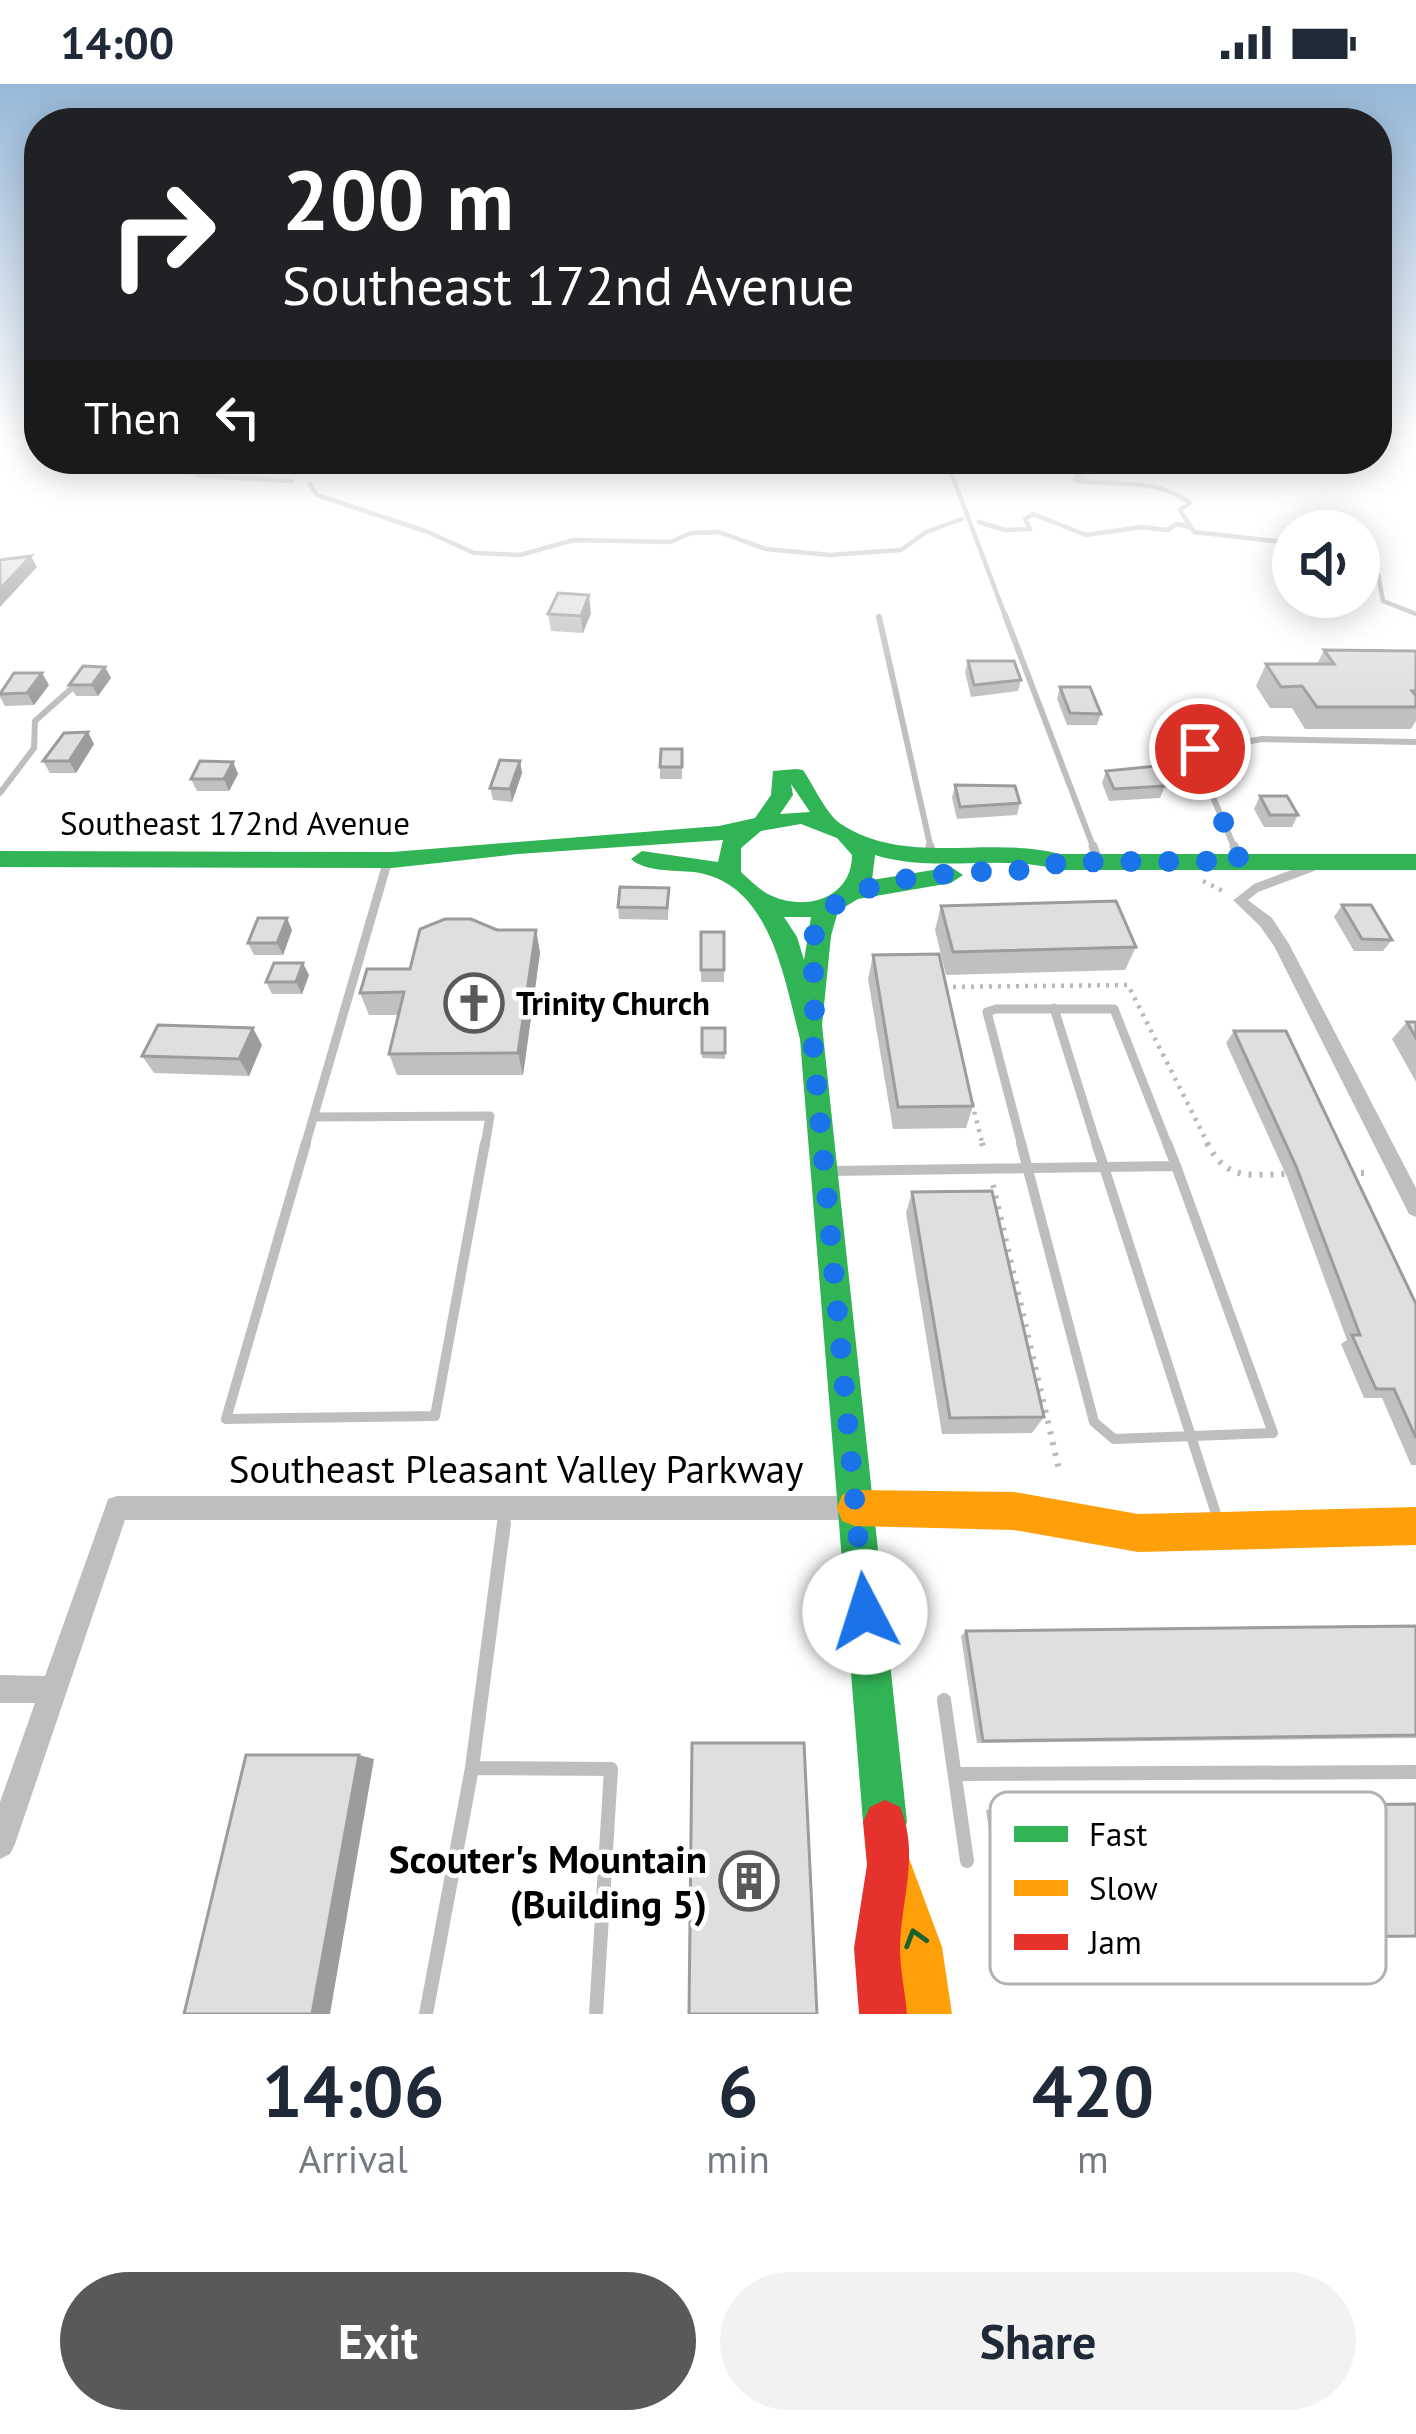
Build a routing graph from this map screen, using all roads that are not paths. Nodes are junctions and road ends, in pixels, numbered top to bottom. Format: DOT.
graph roads {
  1 [pos="972,527"];
  2 [pos="879,617"];
  3 [pos="72,688"];
  4 [pos="1416,742"];
  5 [pos="0,793"];
  6 [pos="828,823"];
  7 [pos="754,826"];
  8 [pos="858,842"];
  9 [pos="470,856"];
  10 [pos="933,858"];
  11 [pos="0,859"];
  12 [pos="388,860"];
  13 [pos="1240,861"];
  14 [pos="1329,861"];
  15 [pos="1060,862"];
  16 [pos="1099,862"];
  17 [pos="1416,862"];
  18 [pos="729,874"];
  19 [pos="857,891"];
  20 [pos="1241,900"];
  21 [pos="762,903"];
  22 [pos="827,908"];
  23 [pos="1054,1008"];
  24 [pos="811,1023"];
  25 [pos="314,1117"];
  26 [pos="1176,1166"];
  27 [pos="1104,1167"];
  28 [pos="1027,1168"];
  29 [pos="827,1172"];
  30 [pos="1416,1208"];
  31 [pos="1191,1437"];
  32 [pos="506,1508"];
  33 [pos="855,1508"];
  34 [pos="1416,1526"];
  35 [pos="1222,1531"];
  36 [pos="0,1689"];
  37 [pos="54,1690"];
  38 [pos="944,1700"];
  39 [pos="472,1768"];
  40 [pos="1416,1772"];
  41 [pos="955,1774"];
  42 [pos="0,1844"];
  43 [pos="967,1861"];
  44 [pos="889,1865"];
  45 [pos="426,2014"];
  46 [pos="596,2014"];
  47 [pos="883,2014"];
  48 [pos="928,2014"];
  1 -- 16 [label="lane"];
  2 -- 10 [label="lane"];
  3 -- 5 [label="lane"];
  4 -- 13 [label="lane"];
  6 -- 7 [label="main road, Southeast 172nd Avenue"];
  6 -- 7 [label="main road"];
  6 -- 8 [label="main road, Southeast 172nd Avenue"];
  7 -- 9 [label="main road, Southeast 172nd Avenue"];
  7 -- 18 [label="main road"];
  8 -- 10 [label="main road, Southeast 172nd Avenue"];
  8 -- 19 [label="main road"];
  9 -- 12 [label="main road, Southeast 172nd Avenue"];
  9 -- 18 [label="main road, Southeast 172nd Avenue"];
  10 -- 15 [label="main road, Southeast 172nd Avenue"];
  11 -- 12 [label="main road, Southeast 172nd Avenue"];
  12 -- 25 [label="lane"];
  13 -- 14 [label="main road, Southeast 172nd Avenue"];
  13 -- 16 [label="main road, Southeast 172nd Avenue"];
  14 -- 17 [label="main road, Southeast 172nd Avenue"];
  14 -- 20 [label="lane"];
  15 -- 16 [label="main road, Southeast 172nd Avenue"];
  15 -- 19 [label="main road, Southeast 172nd Avenue"];
  18 -- 21 [label="main road, Southeast 172nd Avenue"];
  19 -- 22 [label="main road, Southeast 172nd Avenue"];
  20 -- 30 [label="street"];
  21 -- 22 [label="main road"];
  21 -- 24 [label="main road"];
  22 -- 24 [label="main road"];
  23 -- 26 [label="lane"];
  23 -- 27 [label="lane"];
  23 -- 28 [label="lane"];
  24 -- 29 [label="main road"];
  25 -- 25 [label="lane"];
  26 -- 27 [label="lane"];
  26 -- 31 [label="lane"];
  27 -- 28 [label="lane"];
  27 -- 31 [label="lane"];
  28 -- 29 [label="lane"];
  28 -- 31 [label="lane"];
  29 -- 33 [label="main road"];
  31 -- 35 [label="lane"];
  32 -- 33 [label="street, Southeast Pleasant Valley Parkway"];
  32 -- 37 [label="street, Southeast Pleasant Valley Parkway"];
  32 -- 39 [label="lane"];
  33 -- 35 [label="main road, Southeast Pleasant Valley Parkway"];
  33 -- 44 [label="main road"];
  34 -- 35 [label="main road, Southeast Pleasant Valley Parkway"];
  36 -- 37 [label="street"];
  37 -- 42 [label="street"];
  38 -- 41 [label="lane"];
  39 -- 45 [label="lane"];
  39 -- 46 [label="lane"];
  40 -- 41 [label="lane"];
  41 -- 43 [label="lane"];
  44 -- 47 [label="main road"];
  48 -- 44 [label="main road, one-way"];
}
